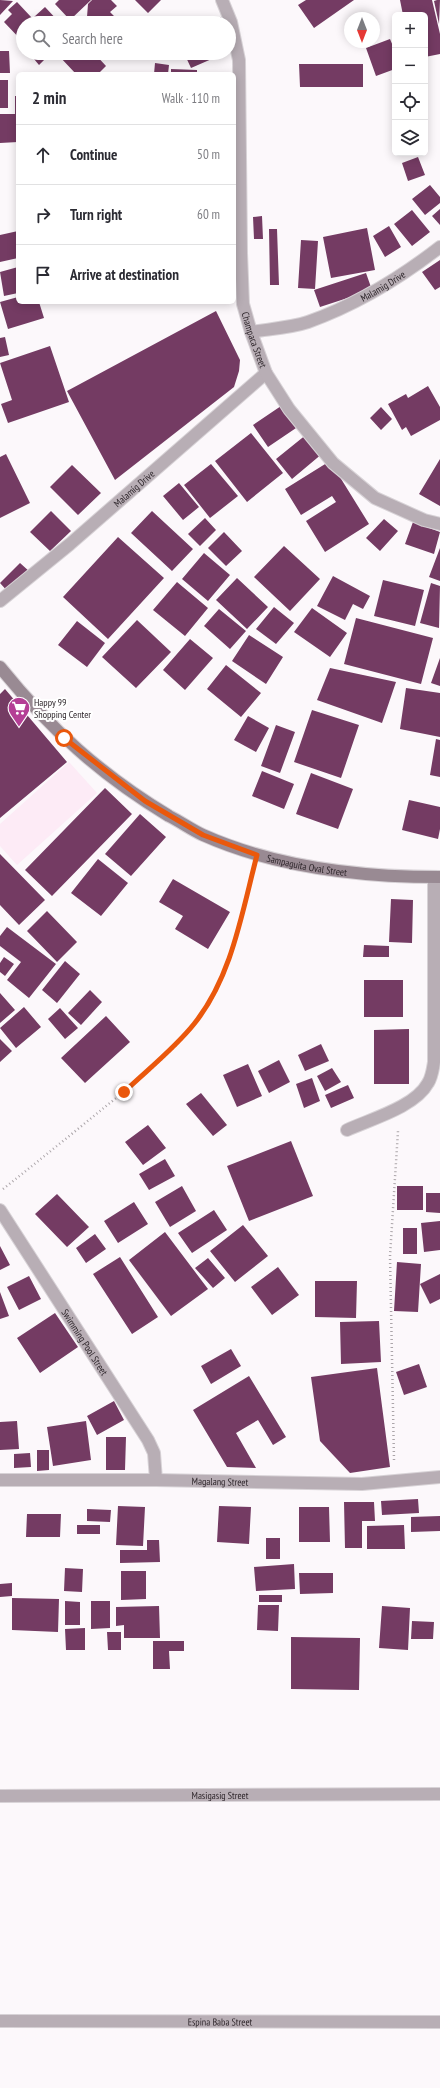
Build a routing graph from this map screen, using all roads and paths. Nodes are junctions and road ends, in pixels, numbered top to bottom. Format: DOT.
graph roads {
  1 [pos="222,0"];
  2 [pos="229,16"];
  3 [pos="236,46"];
  4 [pos="440,247"];
  5 [pos="251,332"];
  6 [pos="266,373"];
  7 [pos="440,524"];
  8 [pos="0,601"];
  9 [pos="0,667"];
  10 [pos="257,855"];
  11 [pos="437,877"];
  12 [pos="400,1107"];
  13 [pos="347,1130"];
  14 [pos="0,1192"];
  15 [pos="0,1210"];
  16 [pos="440,1477"];
  17 [pos="0,1480"];
  18 [pos="156,1480"];
  19 [pos="394,1482"];
  20 [pos="440,1794"];
  21 [pos="0,1796"];
  22 [pos="0,2021"];
  23 [pos="440,2022"];
  1 -- 2 [label="street, Champaca Street"];
  3 -- 5 [label="street, Champaca Street"];
  4 -- 5 [label="street, Malamig Drive"];
  5 -- 6 [label="street, Champaca Street"];
  6 -- 7 [label="street, Champaca Street"];
  6 -- 8 [label="street, Malamig Drive"];
  9 -- 10 [label="street, Sampaguita Oval Street"];
  10 -- 11 [label="street, Sampaguita Oval Street"];
  10 -- 14 [label="path"];
  11 -- 12 [label="street"];
  12 -- 13 [label="street"];
  12 -- 19 [label="path"];
  15 -- 18 [label="street, Swimming Pool Street"];
  16 -- 19 [label="street, Magalang Street"];
  17 -- 18 [label="street, Magalang Street"];
  18 -- 19 [label="street, Magalang Street"];
  20 -- 21 [label="street, Masigasig Street"];
  22 -- 23 [label="street, Espina Baba Street"];
}
